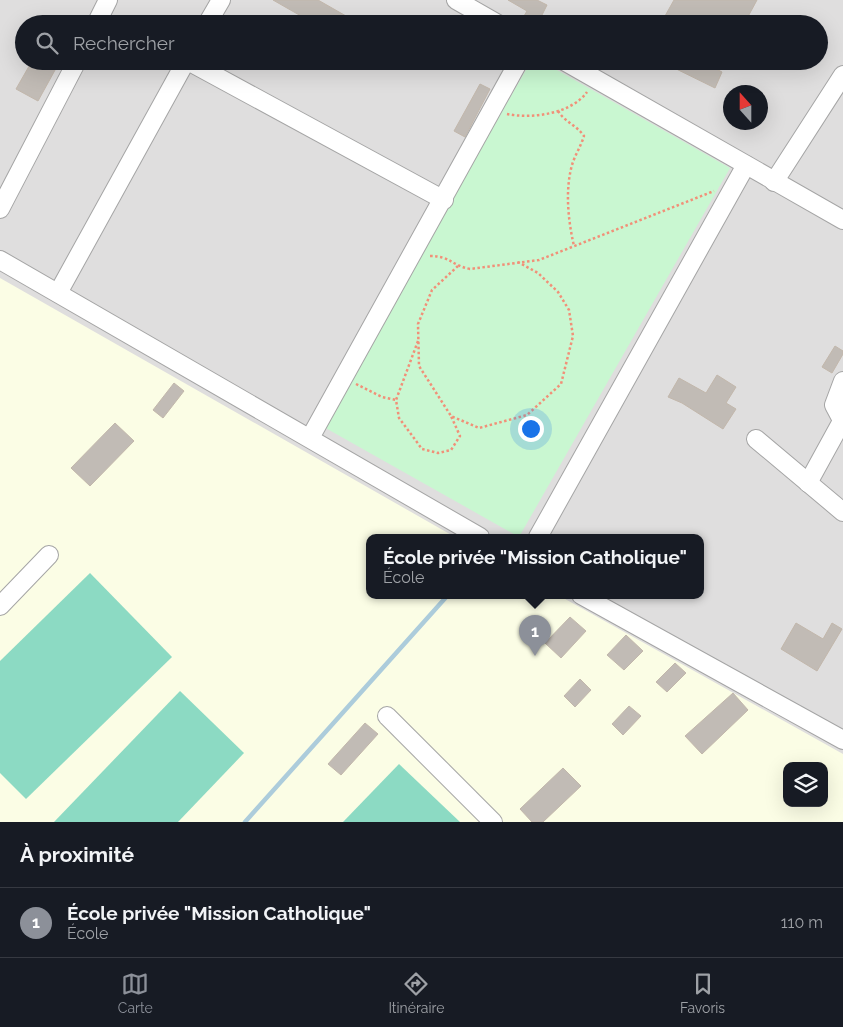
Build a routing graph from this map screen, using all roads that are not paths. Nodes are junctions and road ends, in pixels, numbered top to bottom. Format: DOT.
graph roads {
  1 [pos="108,0"];
  2 [pos="220,0"];
  3 [pos="456,0"];
  4 [pos="100,15"];
  5 [pos="212,15"];
  6 [pos="482,15"];
  7 [pos="71,70"];
  8 [pos="182,70"];
  9 [pos="204,70"];
  10 [pos="514,70"];
  11 [pos="579,70"];
  12 [pos="843,75"];
  13 [pos="746,165"];
  14 [pos="774,182"];
  15 [pos="444,200"];
  16 [pos="0,208"];
  17 [pos="843,220"];
  18 [pos="0,260"];
  19 [pos="58,294"];
  20 [pos="843,381"];
  21 [pos="843,421"];
  22 [pos="310,438"];
  23 [pos="756,440"];
  24 [pos="808,483"];
  25 [pos="843,512"];
  26 [pos="475,534"];
  27 [pos="540,534"];
  28 [pos="49,555"];
  29 [pos="588,599"];
  30 [pos="0,606"];
  31 [pos="387,716"];
  32 [pos="843,740"];
  33 [pos="493,822"];
  1 -- 4 [label="street"];
  2 -- 5 [label="street"];
  3 -- 6 [label="street"];
  7 -- 16 [label="street"];
  8 -- 19 [label="street"];
  9 -- 15 [label="street"];
  10 -- 15 [label="street"];
  11 -- 13 [label="street"];
  12 -- 14 [label="street"];
  13 -- 14 [label="street"];
  13 -- 27 [label="street"];
  14 -- 17 [label="street"];
  15 -- 22 [label="street"];
  18 -- 19 [label="street"];
  19 -- 22 [label="street"];
  20 -- 21 [label="street"];
  21 -- 24 [label="street"];
  22 -- 26 [label="street"];
  23 -- 24 [label="street"];
  24 -- 25 [label="street"];
  28 -- 30 [label="street"];
  29 -- 32 [label="street"];
  31 -- 33 [label="street"];
}
